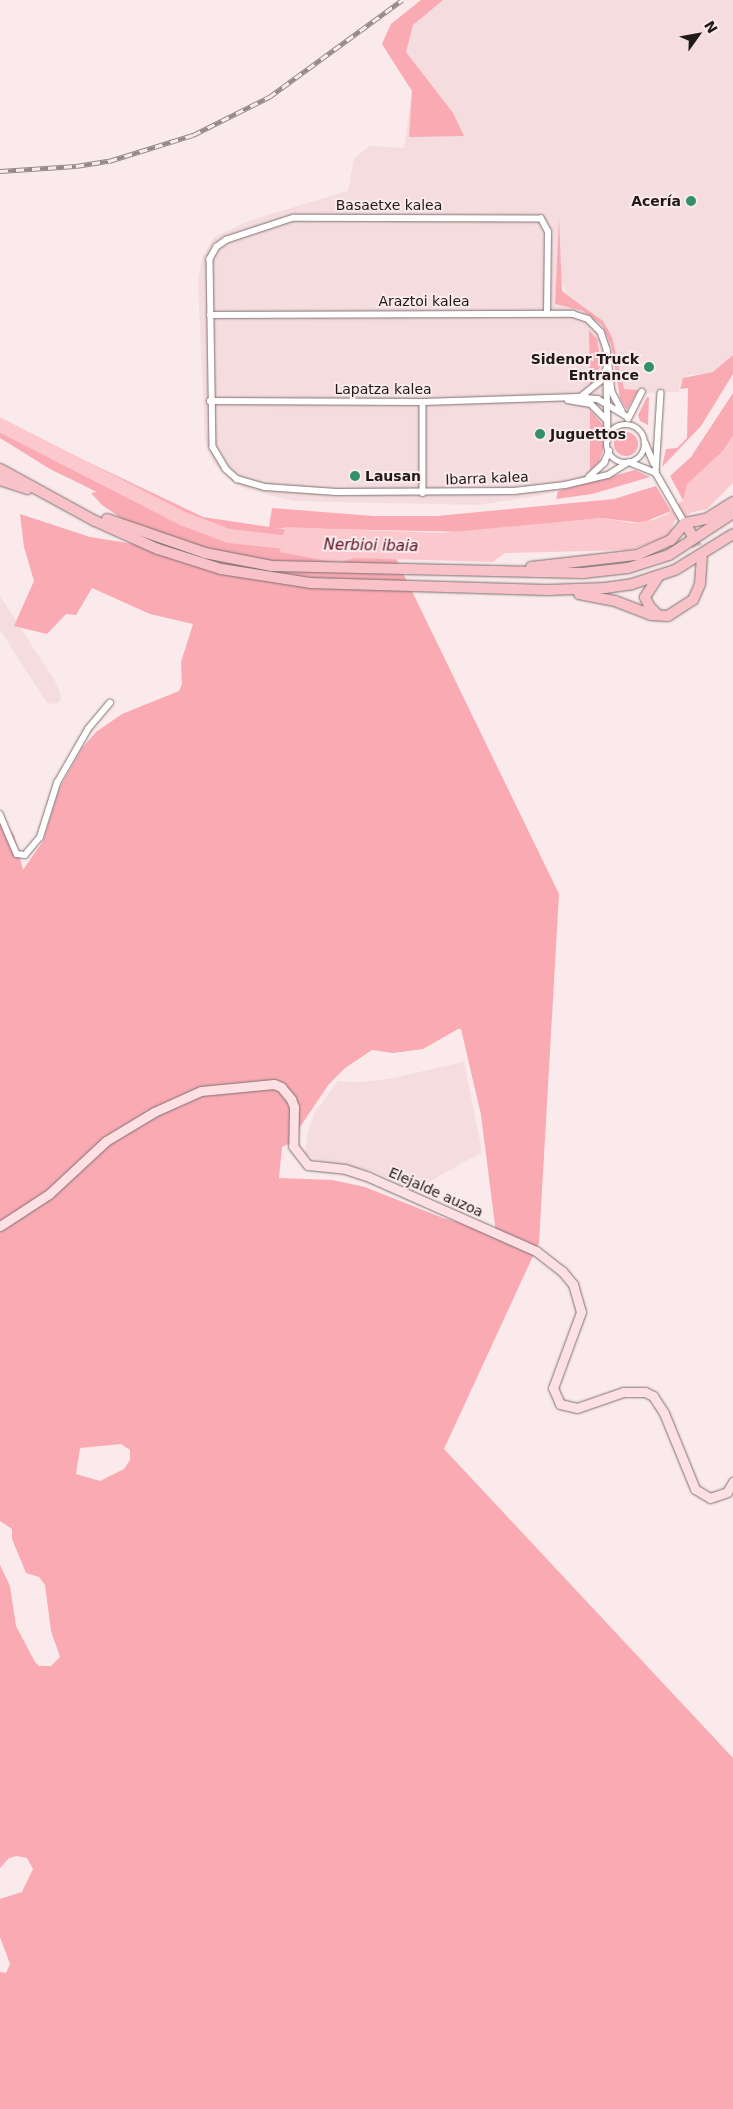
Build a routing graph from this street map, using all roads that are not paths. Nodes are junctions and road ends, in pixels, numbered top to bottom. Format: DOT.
graph roads {
  1 [pos="547,313"];
  2 [pos="210,315"];
  3 [pos="608,362"];
  4 [pos="642,392"];
  5 [pos="661,393"];
  6 [pos="580,397"];
  7 [pos="556,399"];
  8 [pos="210,401"];
  9 [pos="423,402"];
  10 [pos="606,403"];
  11 [pos="622,412"];
  12 [pos="628,417"];
  13 [pos="606,420"];
  14 [pos="627,425"];
  15 [pos="608,440"];
  16 [pos="645,441"];
  17 [pos="609,451"];
  18 [pos="628,463"];
  19 [pos="655,465"];
  20 [pos="0,469"];
  21 [pos="656,473"];
  22 [pos="0,474"];
  23 [pos="585,479"];
  24 [pos="0,480"];
  25 [pos="423,492"];
  26 [pos="48,496"];
  27 [pos="733,502"];
  28 [pos="733,513"];
  29 [pos="685,523"];
  30 [pos="733,534"];
  31 [pos="693,537"];
  32 [pos="702,558"];
  33 [pos="494,570"];
  34 [pos="658,577"];
  35 [pos="548,590"];
  36 [pos="664,617"];
  37 [pos="110,703"];
  38 [pos="0,814"];
  39 [pos="0,1226"];
  40 [pos="733,1482"];
  1 -- 2 [label="street, Araztoi kalea"];
  1 -- 2 [label="street, Basaetxe kalea"];
  1 -- 3 [label="street, Araztoi kalea"];
  2 -- 8 [label="street, Ibarra kalea"];
  3 -- 6 [label="street"];
  3 -- 10 [label="street"];
  3 -- 11 [label="street"];
  4 -- 12 [label="street"];
  5 -- 19 [label="street"];
  6 -- 7 [label="street"];
  6 -- 10 [label="street"];
  7 -- 9 [label="street, Lapatza kalea"];
  7 -- 13 [label="street"];
  8 -- 9 [label="street, Lapatza kalea"];
  8 -- 25 [label="street, Ibarra kalea"];
  9 -- 25 [label="street"];
  10 -- 11 [label="street"];
  10 -- 13 [label="street"];
  11 -- 12 [label="street"];
  12 -- 14 [label="street"];
  13 -- 15 [label="street"];
  14 -- 15 [label="street"];
  14 -- 16 [label="street"];
  15 -- 17 [label="street"];
  16 -- 18 [label="street"];
  16 -- 19 [label="street"];
  17 -- 18 [label="street"];
  17 -- 23 [label="street"];
  18 -- 21 [label="street"];
  18 -- 23 [label="street, Ibarra kalea"];
  19 -- 21 [label="street"];
  20 -- 26 [label="main road"];
  21 -- 29 [label="street"];
  22 -- 26 [label="main road"];
  23 -- 25 [label="street, Ibarra kalea"];
  24 -- 26 [label="main road"];
  26 -- 33 [label="main road"];
  26 -- 35 [label="main road"];
  27 -- 29 [label="main road"];
  28 -- 33 [label="main road"];
  29 -- 31 [label="main road"];
  29 -- 33 [label="main road"];
  30 -- 34 [label="main road"];
  32 -- 36 [label="main road"];
  34 -- 35 [label="main road"];
  34 -- 36 [label="main road"];
  35 -- 36 [label="main road"];
  37 -- 38 [label="street"];
  39 -- 40 [label="street, Elejalde auzoa"];
}
